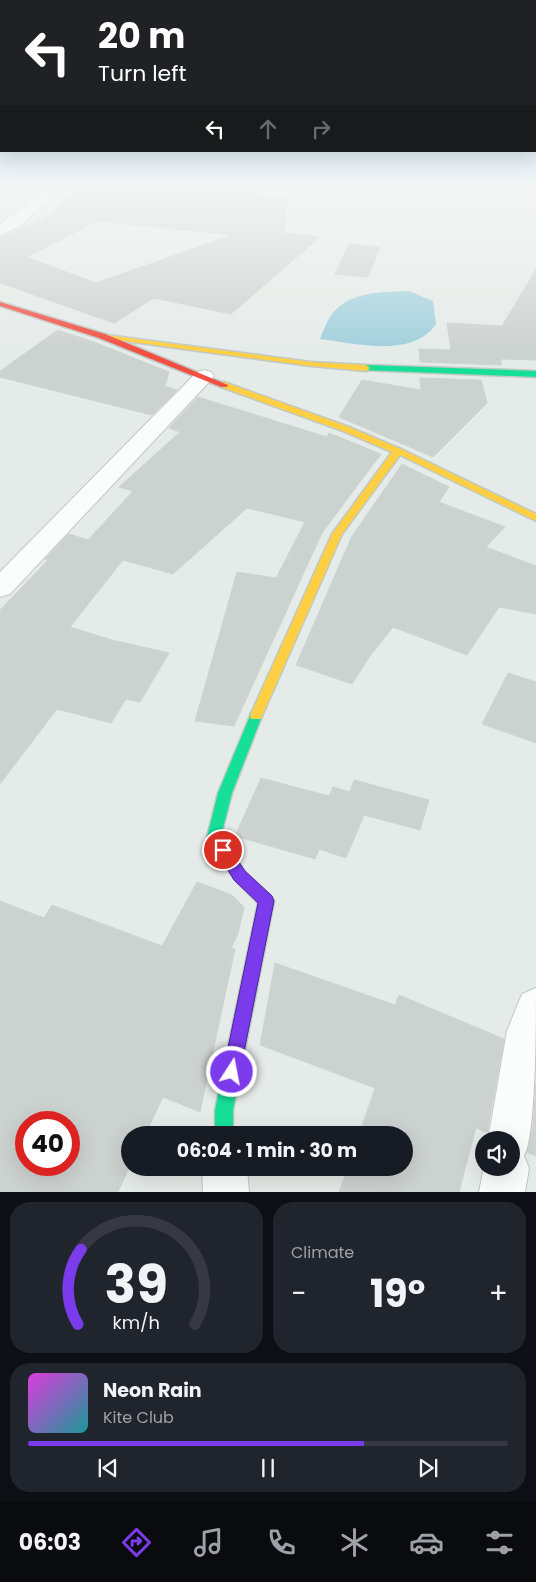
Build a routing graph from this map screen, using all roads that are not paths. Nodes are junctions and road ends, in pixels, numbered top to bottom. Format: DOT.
graph roads {
  1 [pos="0,304"];
  2 [pos="102,336"];
  3 [pos="536,374"];
  4 [pos="204,376"];
  5 [pos="398,451"];
  6 [pos="536,518"];
  7 [pos="0,588"];
  8 [pos="536,1007"];
  9 [pos="224,1126"];
  10 [pos="511,1131"];
  11 [pos="225,1176"];
  12 [pos="505,1176"];
  13 [pos="226,1192"];
  14 [pos="502,1192"];
  1 -- 2 [label="main road"];
  2 -- 3 [label="main road"];
  2 -- 4 [label="main road"];
  4 -- 5 [label="main road"];
  4 -- 7 [label="street"];
  5 -- 6 [label="main road"];
  5 -- 9 [label="main road"];
  8 -- 10 [label="street"];
  11 -- 13 [label="street"];
  12 -- 14 [label="street"];
}
